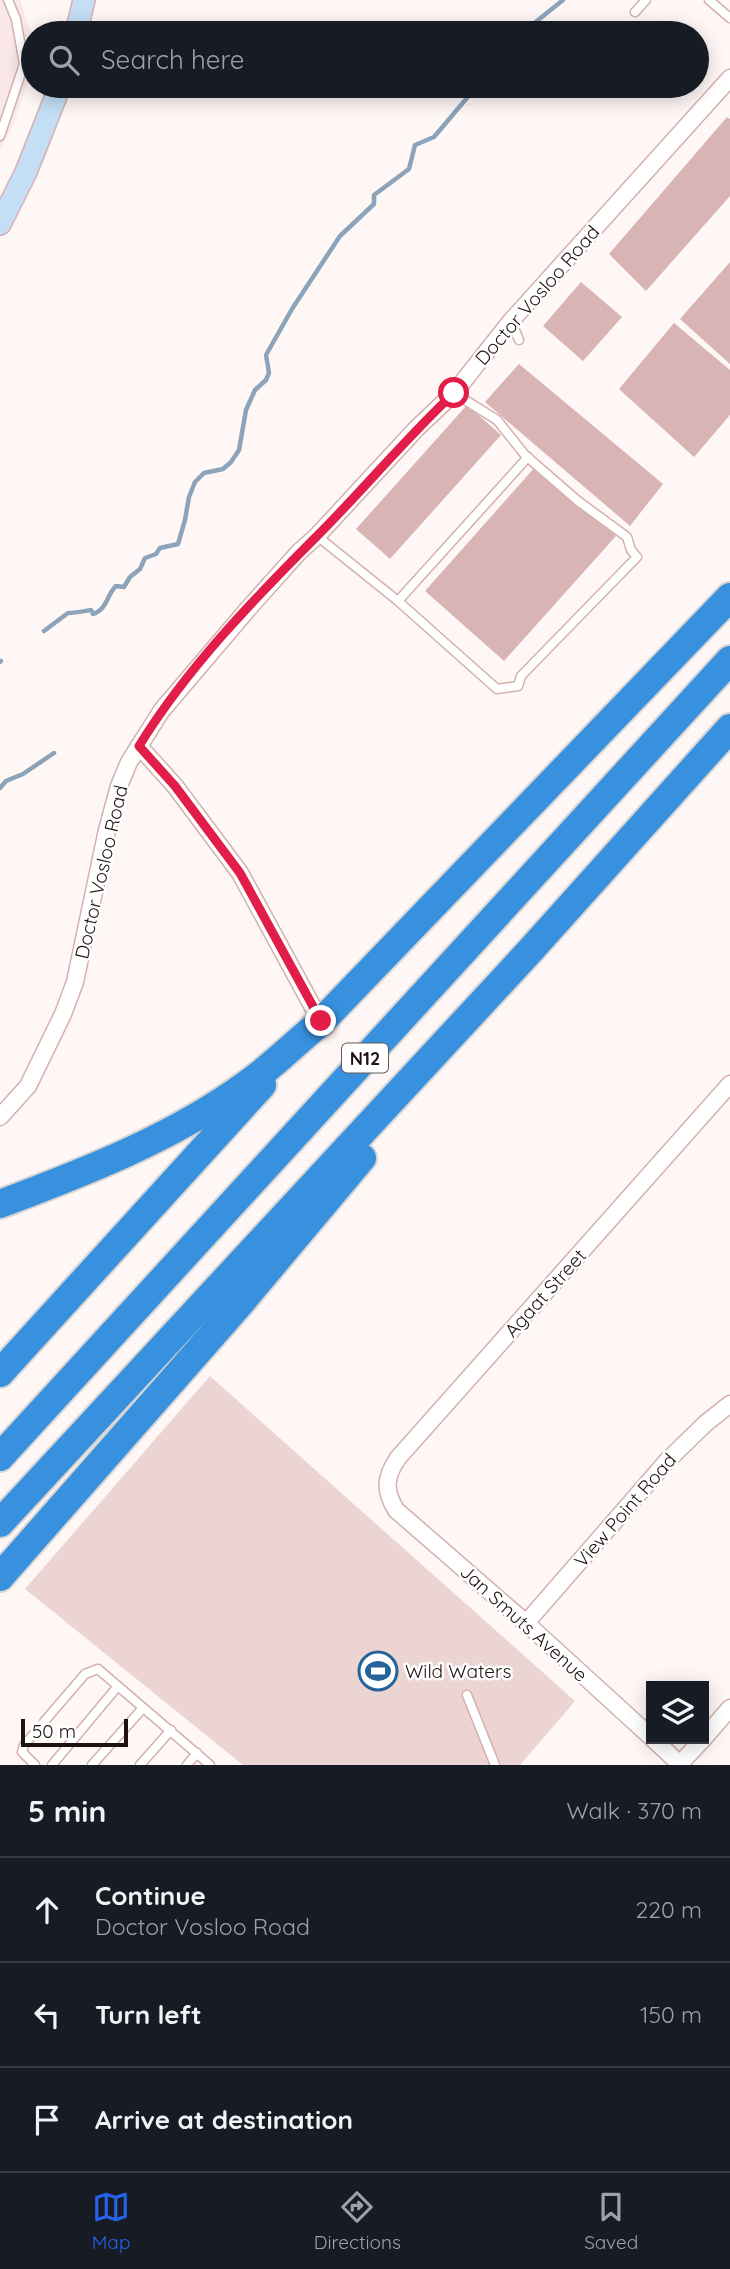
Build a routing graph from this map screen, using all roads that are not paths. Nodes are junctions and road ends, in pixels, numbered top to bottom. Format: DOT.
graph roads {
  1 [pos="8,0"];
  2 [pos="75,0"];
  3 [pos="84,0"];
  4 [pos="646,0"];
  5 [pos="709,0"];
  6 [pos="635,12"];
  7 [pos="730,18"];
  8 [pos="71,21"];
  9 [pos="79,21"];
  10 [pos="21,47"];
  11 [pos="21,73"];
  12 [pos="730,78"];
  13 [pos="47,98"];
  14 [pos="55,98"];
  15 [pos="0,136"];
  16 [pos="0,207"];
  17 [pos="0,224"];
  18 [pos="511,321"];
  19 [pos="519,340"];
  20 [pos="454,393"];
  21 [pos="528,457"];
  22 [pos="317,536"];
  23 [pos="730,597"];
  24 [pos="398,601"];
  25 [pos="730,660"];
  26 [pos="730,728"];
  27 [pos="139,746"];
  28 [pos="529,952"];
  29 [pos="321,1021"];
  30 [pos="730,1084"];
  31 [pos="0,1117"];
  32 [pos="0,1204"];
  33 [pos="0,1373"];
  34 [pos="730,1404"];
  35 [pos="0,1457"];
  36 [pos="396,1510"];
  37 [pos="0,1523"];
  38 [pos="0,1577"];
  39 [pos="526,1623"];
  40 [pos="118,1686"];
  41 [pos="467,1695"];
  42 [pos="144,1708"];
  43 [pos="730,1708"];
  44 [pos="171,1730"];
  45 [pos="709,1731"];
  46 [pos="646,1733"];
  47 [pos="658,1744"];
  48 [pos="698,1744"];
  49 [pos="197,1753"];
  50 [pos="34,1765"];
  51 [pos="51,1765"];
  52 [pos="92,1765"];
  53 [pos="140,1765"];
  54 [pos="187,1765"];
  55 [pos="210,1765"];
  56 [pos="495,1765"];
  57 [pos="681,1765"];
  1 -- 10 [label="lane"];
  2 -- 8 [label="main road"];
  3 -- 9 [label="main road"];
  4 -- 6 [label="lane"];
  5 -- 7 [label="lane"];
  11 -- 15 [label="lane"];
  12 -- 18 [label="street, Doctor Vosloo Road"];
  13 -- 16 [label="main road"];
  14 -- 17 [label="main road"];
  18 -- 19 [label="lane"];
  18 -- 20 [label="street, Doctor Vosloo Road"];
  20 -- 21 [label="lane"];
  20 -- 22 [label="street, Doctor Vosloo Road"];
  21 -- 24 [label="lane"];
  21 -- 24 [label="lane"];
  22 -- 24 [label="lane"];
  22 -- 27 [label="street, Doctor Vosloo Road"];
  23 -- 29 [label="highway"];
  25 -- 35 [label="highway, N12"];
  26 -- 28 [label="highway, N12"];
  27 -- 29 [label="street"];
  27 -- 31 [label="street, Doctor Vosloo Road"];
  28 -- 37 [label="highway, N12"];
  28 -- 38 [label="highway"];
  29 -- 32 [label="highway"];
  29 -- 33 [label="highway"];
  30 -- 36 [label="street, Agaat Street"];
  34 -- 39 [label="street, View Point Road"];
  36 -- 39 [label="street, Jan Smuts Avenue"];
  39 -- 46 [label="street, Jan Smuts Avenue"];
  40 -- 42 [label="lane"];
  40 -- 50 [label="lane"];
  40 -- 51 [label="lane"];
  41 -- 56 [label="lane"];
  42 -- 44 [label="lane"];
  42 -- 52 [label="lane"];
  43 -- 45 [label="street"];
  44 -- 49 [label="lane"];
  44 -- 53 [label="lane"];
  47 -- 57 [label="street, Jan Smuts Avenue"];
  48 -- 57 [label="street"];
  49 -- 54 [label="lane"];
  49 -- 55 [label="lane"];
}
